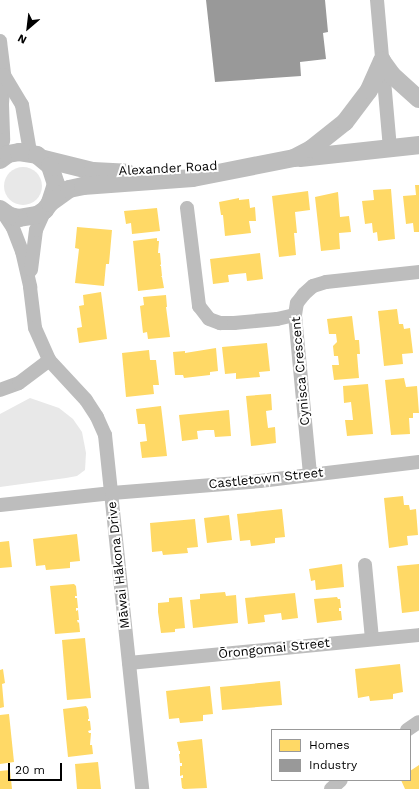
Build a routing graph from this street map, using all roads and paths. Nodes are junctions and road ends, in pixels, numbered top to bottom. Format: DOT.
graph roads {
  1 [pos="377,0"];
  2 [pos="0,41"];
  3 [pos="382,61"];
  4 [pos="4,75"];
  5 [pos="419,99"];
  6 [pos="419,145"];
  7 [pos="390,148"];
  8 [pos="0,156"];
  9 [pos="37,156"];
  10 [pos="294,158"];
  11 [pos="0,160"];
  12 [pos="48,206"];
  13 [pos="187,208"];
  14 [pos="1,210"];
  15 [pos="419,272"];
  16 [pos="30,287"];
  17 [pos="295,315"];
  18 [pos="48,360"];
  19 [pos="0,390"];
  20 [pos="419,462"];
  21 [pos="310,474"];
  22 [pos="112,493"];
  23 [pos="0,506"];
  24 [pos="365,566"];
  25 [pos="419,635"];
  26 [pos="372,640"];
  27 [pos="129,663"];
  28 [pos="419,722"];
  29 [pos="408,729"];
  30 [pos="340,781"];
  31 [pos="142,789"];
  32 [pos="331,789"];
  1 -- 3 [label="street"];
  2 -- 4 [label="street"];
  3 -- 5 [label="street"];
  3 -- 7 [label="street"];
  3 -- 10 [label="street"];
  4 -- 8 [label="street"];
  4 -- 9 [label="street"];
  6 -- 7 [label="street, Alexander Road"];
  7 -- 10 [label="street, Alexander Road"];
  9 -- 10 [label="street, Alexander Road"];
  9 -- 11 [label="street, Alexander Road"];
  9 -- 12 [label="street"];
  10 -- 12 [label="street, Alexander Road"];
  12 -- 14 [label="street, Alexander Road"];
  12 -- 16 [label="street, Māwai Hākona Drive"];
  13 -- 17 [label="street"];
  14 -- 16 [label="street, Māwai Hākona Drive"];
  15 -- 17 [label="street, Cynisca Crescent"];
  16 -- 18 [label="street, Māwai Hākona Drive"];
  17 -- 21 [label="street, Cynisca Crescent"];
  18 -- 19 [label="street"];
  18 -- 22 [label="street, Māwai Hākona Drive"];
  20 -- 21 [label="street, Castletown Street"];
  21 -- 22 [label="street, Castletown Street"];
  22 -- 23 [label="street, Castletown Street"];
  22 -- 27 [label="street, Māwai Hākona Drive"];
  24 -- 26 [label="street"];
  25 -- 26 [label="street, Ōrongomai Street"];
  26 -- 27 [label="street, Ōrongomai Street"];
  27 -- 31 [label="street, Māwai Hākona Drive"];
  28 -- 29 [label="street"];
  30 -- 32 [label="street"];
}
